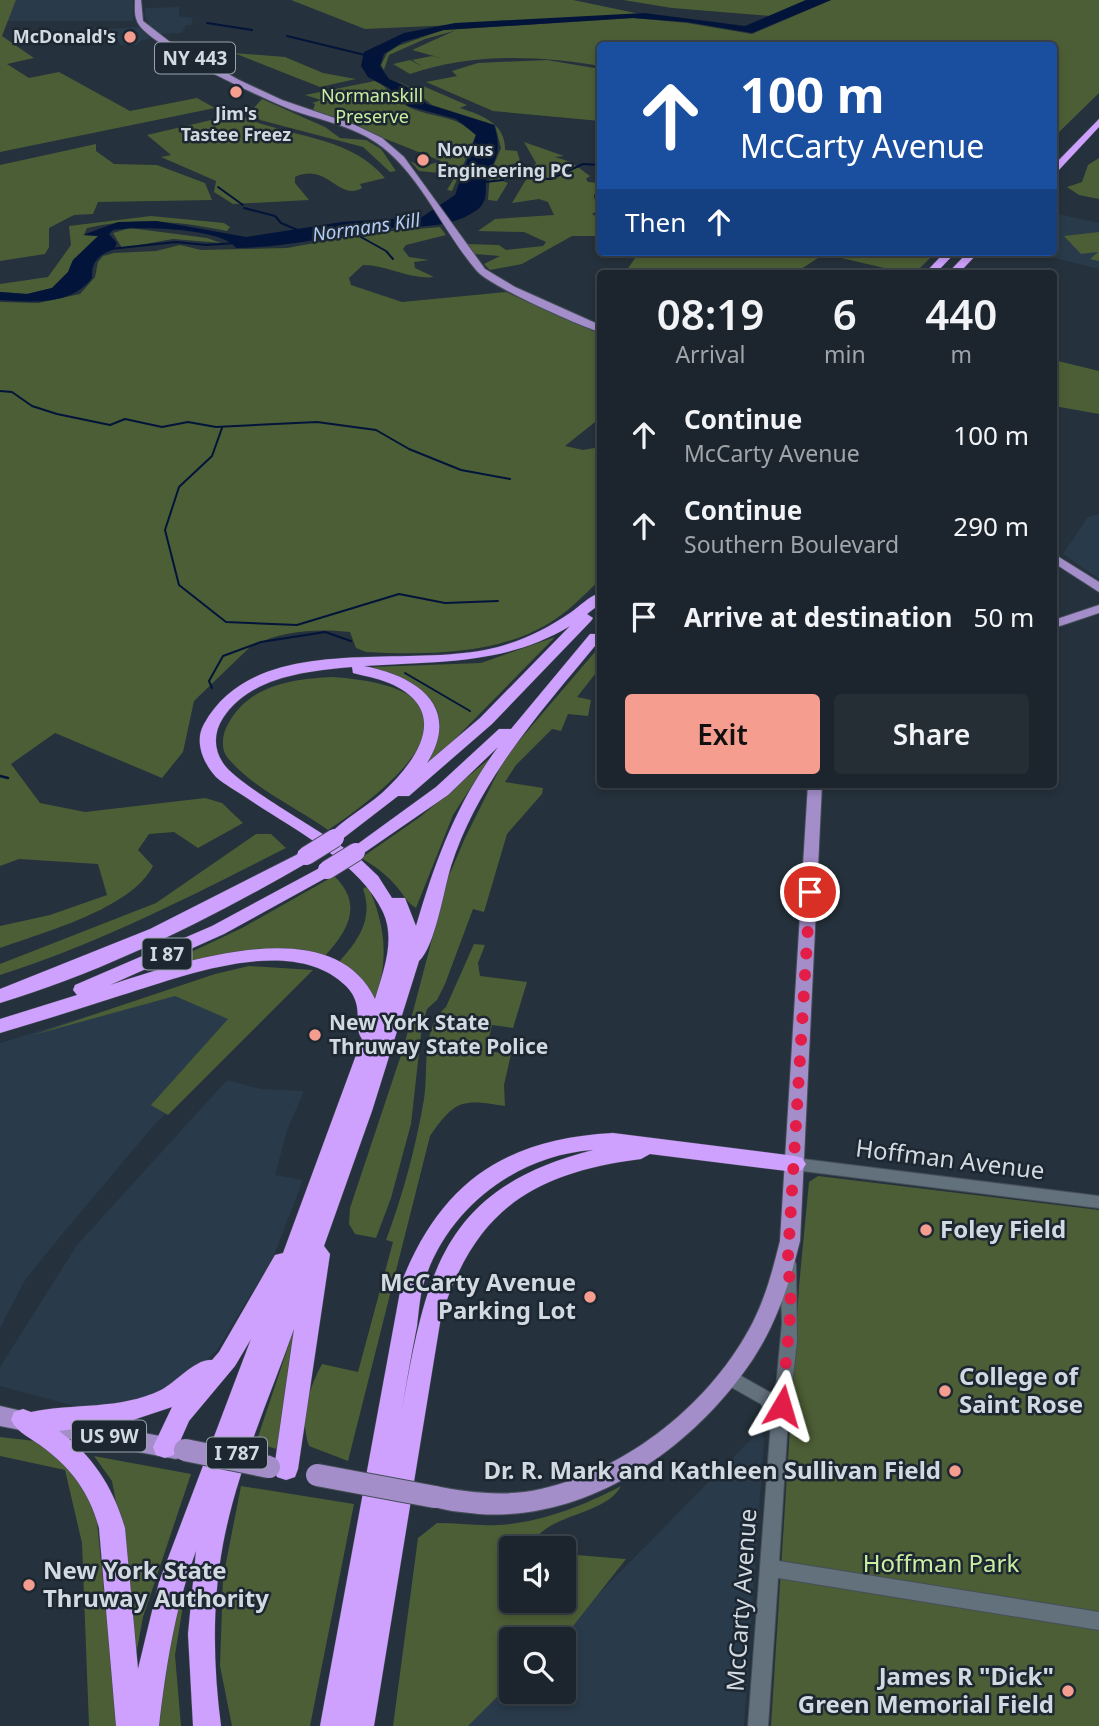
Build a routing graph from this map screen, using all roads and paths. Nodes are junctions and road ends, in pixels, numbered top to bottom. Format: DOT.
graph roads {
  1 [pos="138,0"];
  2 [pos="1099,108"];
  3 [pos="1099,122"];
  4 [pos="1072,134"];
  5 [pos="1057,167"];
  6 [pos="947,256"];
  7 [pos="970,256"];
  8 [pos="933,270"];
  9 [pos="956,270"];
  10 [pos="597,328"];
  11 [pos="1057,560"];
  12 [pos="1099,588"];
  13 [pos="597,599"];
  14 [pos="597,606"];
  15 [pos="1099,608"];
  16 [pos="1057,623"];
  17 [pos="597,634"];
  18 [pos="816,788"];
  19 [pos="335,838"];
  20 [pos="404,986"];
  21 [pos="0,996"];
  22 [pos="0,1020"];
  23 [pos="0,1027"];
  24 [pos="361,1074"];
  25 [pos="672,1150"];
  26 [pos="794,1164"];
  27 [pos="333,1193"];
  28 [pos="1099,1202"];
  29 [pos="311,1209"];
  30 [pos="789,1249"];
  31 [pos="240,1332"];
  32 [pos="728,1377"];
  33 [pos="19,1419"];
  34 [pos="780,1420"];
  35 [pos="175,1448"];
  36 [pos="278,1468"];
  37 [pos="769,1569"];
  38 [pos="1099,1621"];
  39 [pos="130,1726"];
  40 [pos="145,1726"];
  41 [pos="207,1726"];
  42 [pos="334,1726"];
  43 [pos="360,1726"];
  44 [pos="758,1726"];
  1 -- 10 [label="main road, NY 443"];
  2 -- 4 [label="highway"];
  3 -- 5 [label="highway"];
  6 -- 8 [label="highway"];
  7 -- 9 [label="highway"];
  11 -- 12 [label="main road"];
  13 -- 24 [label="highway"];
  14 -- 19 [label="highway, I 87"];
  15 -- 16 [label="main road"];
  17 -- 20 [label="highway"];
  17 -- 22 [label="highway, I 87, bridge"];
  18 -- 26 [label="main road, US 9W"];
  19 -- 20 [label="highway"];
  19 -- 21 [label="highway, I 87, bridge"];
  20 -- 27 [label="highway, I 787"];
  23 -- 24 [label="highway"];
  24 -- 29 [label="highway, I 787"];
  25 -- 26 [label="highway"];
  25 -- 42 [label="highway"];
  25 -- 43 [label="highway"];
  26 -- 28 [label="street, Hoffman Avenue"];
  26 -- 30 [label="main road, US 9W"];
  27 -- 36 [label="highway"];
  27 -- 41 [label="highway, I 787"];
  29 -- 31 [label="highway"];
  29 -- 40 [label="highway, I 787"];
  30 -- 32 [label="main road, US 9W"];
  30 -- 34 [label="street, McCarty Avenue"];
  31 -- 33 [label="highway"];
  31 -- 35 [label="highway"];
  32 -- 34 [label="street"];
  32 -- 36 [label="main road, US 9W, bridge"];
  33 -- 35 [label="main road, US 9W"];
  33 -- 39 [label="highway"];
  34 -- 37 [label="street, McCarty Avenue"];
  35 -- 36 [label="main road, US 9W, bridge"];
  37 -- 38 [label="street"];
  37 -- 44 [label="street, McCarty Avenue"];
}
